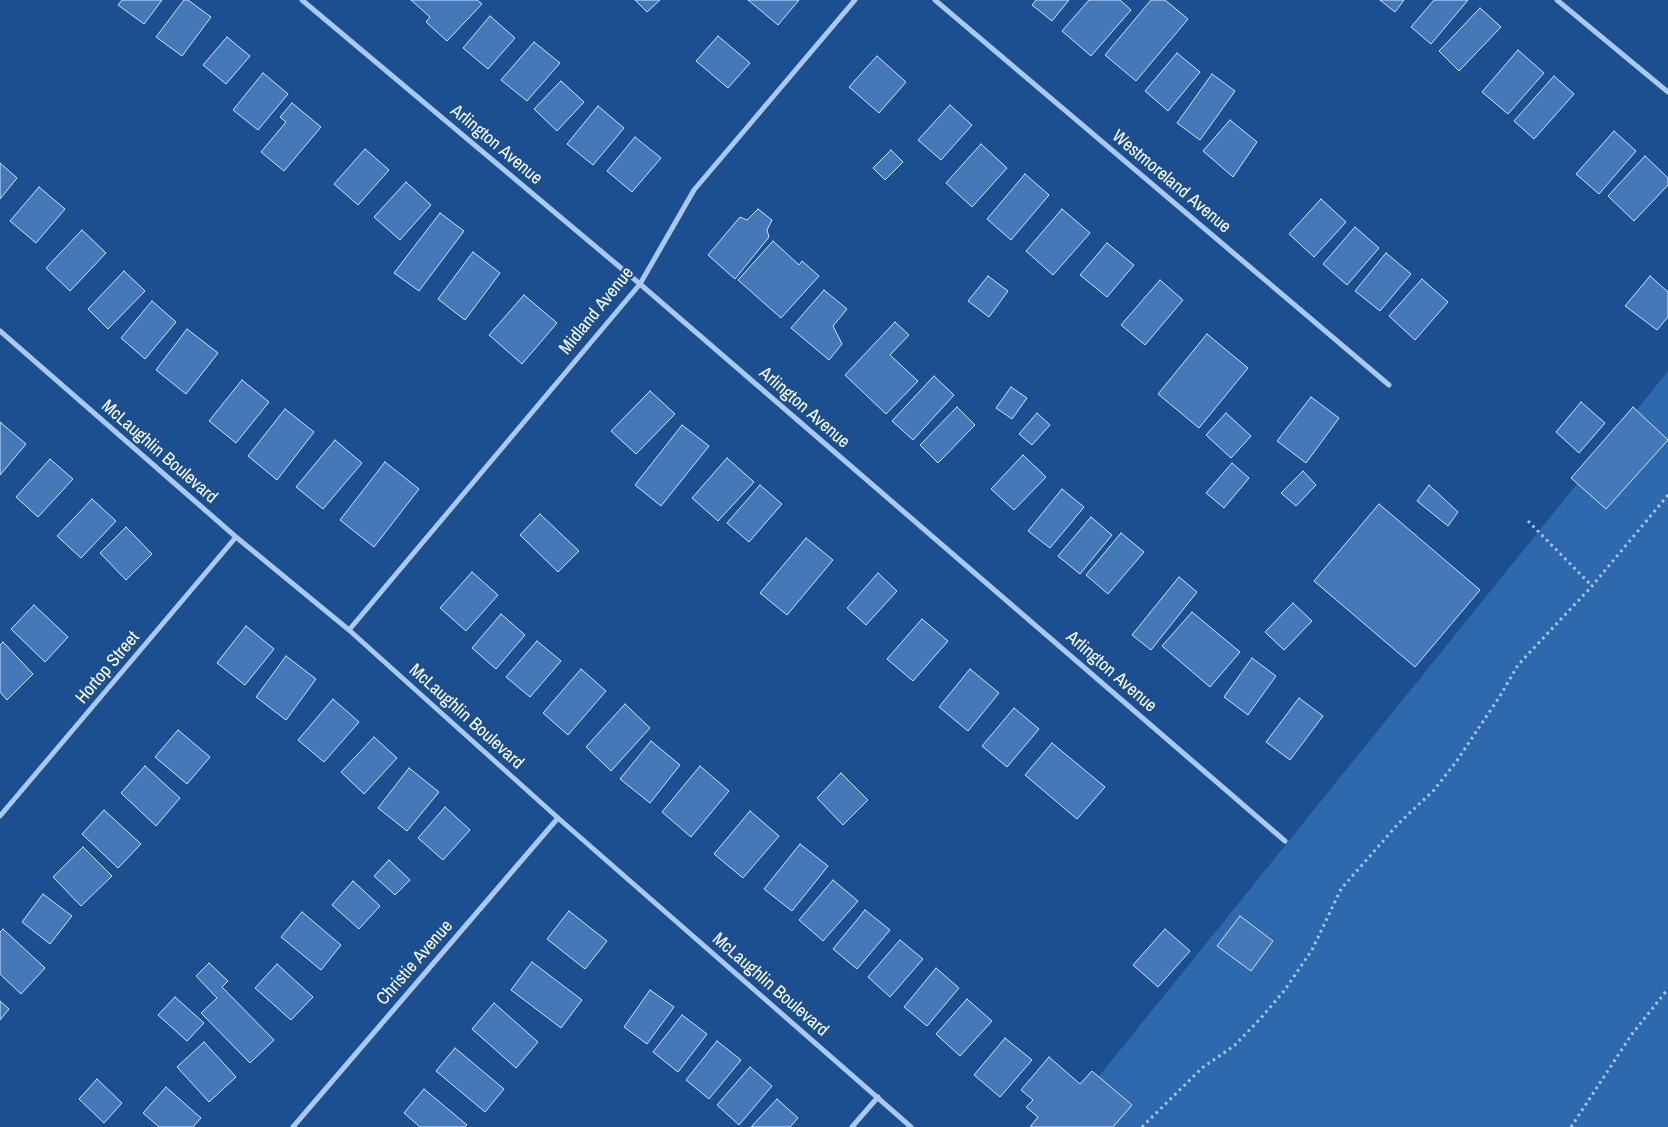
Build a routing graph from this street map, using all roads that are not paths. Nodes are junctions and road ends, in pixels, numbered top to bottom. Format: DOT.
graph roads {
  1 [pos="302,0"];
  2 [pos="854,0"];
  3 [pos="935,0"];
  4 [pos="1557,0"];
  5 [pos="1668,92"];
  6 [pos="640,284"];
  7 [pos="0,331"];
  8 [pos="1389,385"];
  9 [pos="236,537"];
  10 [pos="348,630"];
  11 [pos="0,816"];
  12 [pos="558,818"];
  13 [pos="1285,841"];
  14 [pos="878,1097"];
  15 [pos="293,1127"];
  16 [pos="852,1127"];
  17 [pos="911,1127"];
  1 -- 6 [label="street, Arlington Avenue"];
  2 -- 6 [label="street, Midland Avenue"];
  3 -- 8 [label="street, Westmoreland Avenue"];
  4 -- 5 [label="street"];
  6 -- 10 [label="street, Midland Avenue"];
  6 -- 13 [label="street, Arlington Avenue"];
  7 -- 9 [label="street, McLaughlin Boulevard"];
  9 -- 10 [label="street, McLaughlin Boulevard"];
  9 -- 11 [label="street, Hortop Street"];
  10 -- 12 [label="street, McLaughlin Boulevard"];
  12 -- 14 [label="street, McLaughlin Boulevard"];
  12 -- 15 [label="street, Christie Avenue"];
  14 -- 16 [label="street"];
  14 -- 17 [label="street, McLaughlin Boulevard"];
}
